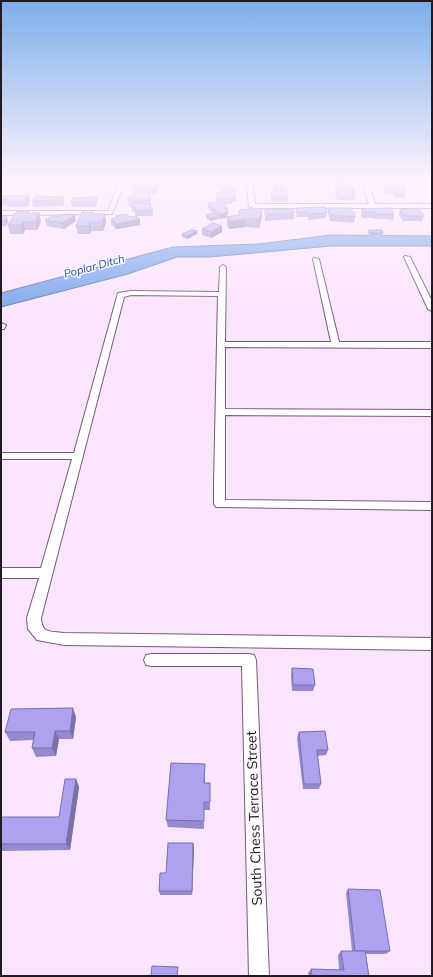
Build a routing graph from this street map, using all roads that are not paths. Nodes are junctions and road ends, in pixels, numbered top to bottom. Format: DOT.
graph roads {
  1 [pos="406,257"];
  2 [pos="316,259"];
  3 [pos="223,267"];
  4 [pos="222,294"];
  5 [pos="432,310"];
  6 [pos="221,344"];
  7 [pos="336,345"];
  8 [pos="432,345"];
  9 [pos="220,412"];
  10 [pos="432,413"];
  11 [pos="1,456"];
  12 [pos="78,456"];
  13 [pos="432,506"];
  14 [pos="1,573"];
  15 [pos="46,573"];
  16 [pos="432,644"];
  17 [pos="151,660"];
  18 [pos="259,976"];
  1 -- 5 [label="street"];
  2 -- 7 [label="street"];
  3 -- 4 [label="street"];
  4 -- 6 [label="street"];
  4 -- 12 [label="street"];
  6 -- 7 [label="street"];
  6 -- 9 [label="street"];
  7 -- 8 [label="street"];
  9 -- 10 [label="street"];
  9 -- 13 [label="street"];
  11 -- 12 [label="street"];
  12 -- 15 [label="street"];
  14 -- 15 [label="street"];
  15 -- 16 [label="street"];
  17 -- 18 [label="street, South Chess Terrace Street"];
}
